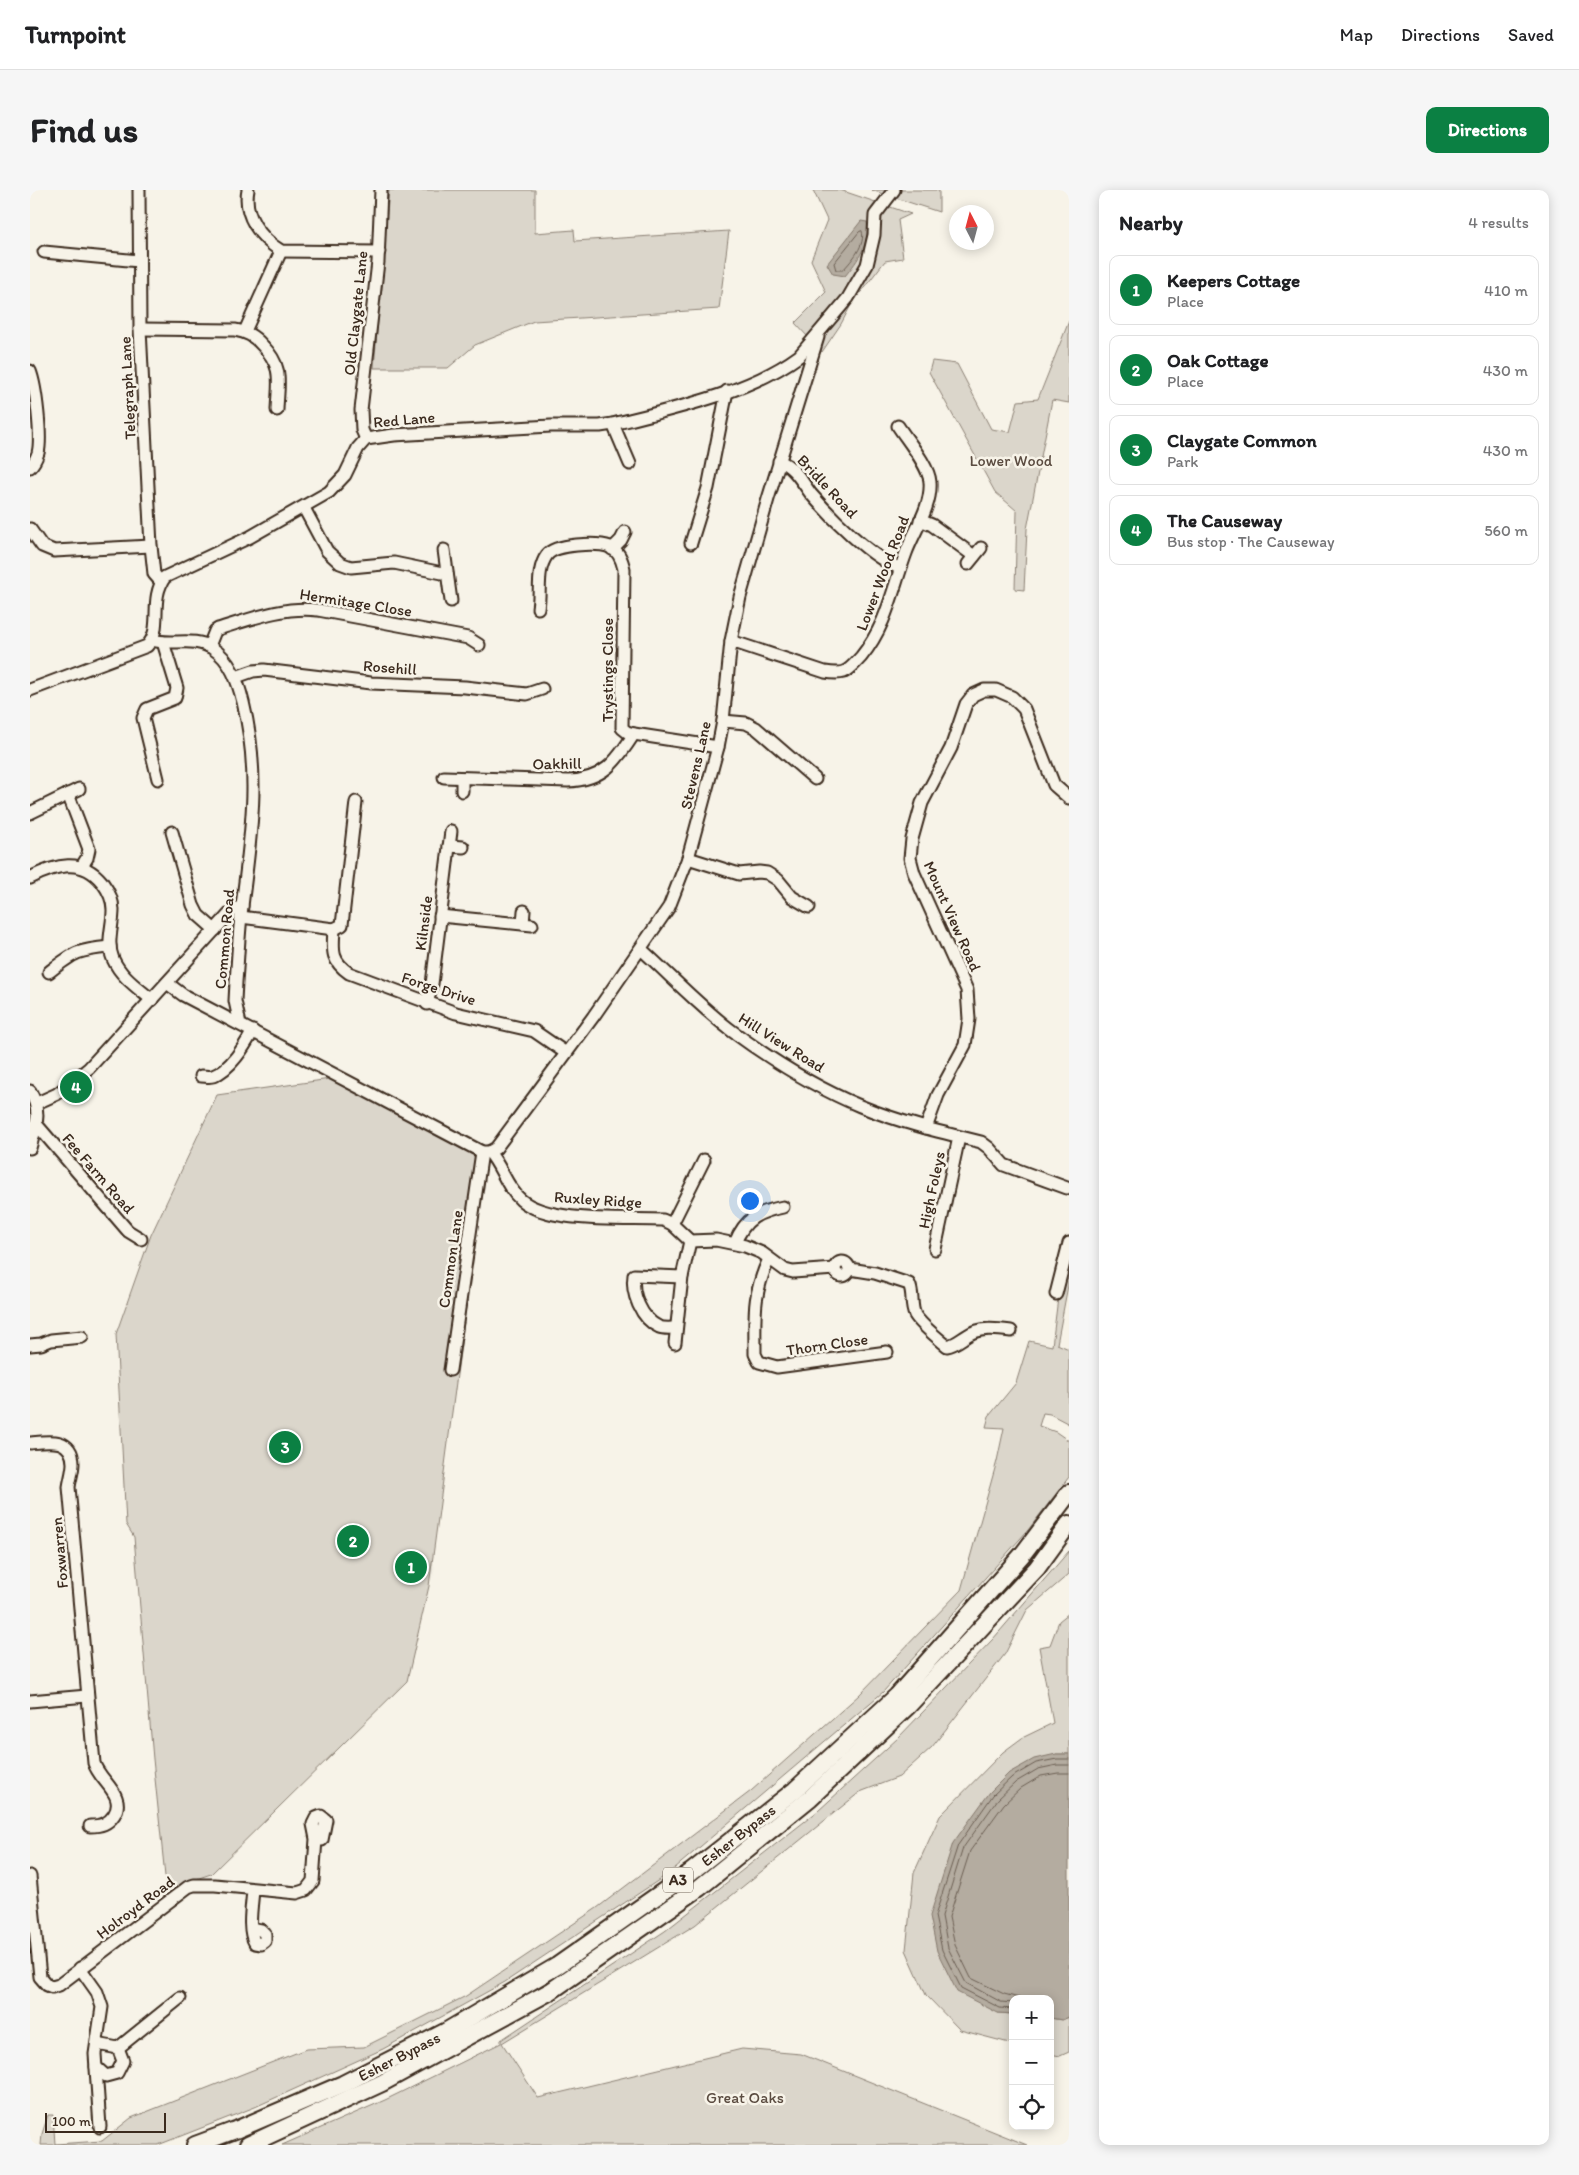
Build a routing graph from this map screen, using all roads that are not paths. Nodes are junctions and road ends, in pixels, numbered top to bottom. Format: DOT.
graph roads {
  1 [pos="139,190"];
  2 [pos="248,190"];
  3 [pos="381,190"];
  4 [pos="894,190"];
  5 [pos="281,251"];
  6 [pos="44,252"];
  7 [pos="379,252"];
  8 [pos="57,253"];
  9 [pos="139,261"];
  10 [pos="56,265"];
  11 [pos="140,329"];
  12 [pos="245,332"];
  13 [pos="818,334"];
  14 [pos="799,356"];
  15 [pos="810,365"];
  16 [pos="30,371"];
  17 [pos="727,391"];
  18 [pos="277,410"];
  19 [pos="613,424"];
  20 [pos="897,427"];
  21 [pos="366,439"];
  22 [pos="779,461"];
  23 [pos="630,464"];
  24 [pos="30,467"];
  25 [pos="304,508"];
  26 [pos="920,520"];
  27 [pos="30,529"];
  28 [pos="625,532"];
  29 [pos="691,543"];
  30 [pos="151,546"];
  31 [pos="612,549"];
  32 [pos="444,550"];
  33 [pos="975,556"];
  34 [pos="900,568"];
  35 [pos="447,574"];
  36 [pos="161,582"];
  37 [pos="451,601"];
  38 [pos="537,608"];
  39 [pos="158,641"];
  40 [pos="731,641"];
  41 [pos="479,645"];
  42 [pos="209,646"];
  43 [pos="236,677"];
  44 [pos="542,689"];
  45 [pos="30,690"];
  46 [pos="723,721"];
  47 [pos="634,734"];
  48 [pos="718,747"];
  49 [pos="444,777"];
  50 [pos="815,778"];
  51 [pos="158,779"];
  52 [pos="462,779"];
  53 [pos="79,789"];
  54 [pos="462,792"];
  55 [pos="68,794"];
  56 [pos="1069,798"];
  57 [pos="356,802"];
  58 [pos="30,813"];
  59 [pos="451,831"];
  60 [pos="172,832"];
  61 [pos="449,846"];
  62 [pos="463,847"];
  63 [pos="688,858"];
  64 [pos="82,866"];
  65 [pos="30,878"];
  66 [pos="808,906"];
  67 [pos="242,911"];
  68 [pos="524,911"];
  69 [pos="440,916"];
  70 [pos="334,929"];
  71 [pos="215,930"];
  72 [pos="110,947"];
  73 [pos="641,949"];
  74 [pos="57,971"];
  75 [pos="168,983"];
  76 [pos="152,1000"];
  77 [pos="427,1004"];
  78 [pos="240,1024"];
  79 [pos="253,1031"];
  80 [pos="566,1052"];
  81 [pos="201,1076"];
  82 [pos="30,1091"];
  83 [pos="37,1103"];
  84 [pos="36,1126"];
  85 [pos="926,1128"];
  86 [pos="959,1137"];
  87 [pos="30,1148"];
  88 [pos="486,1152"];
  89 [pos="704,1160"];
  90 [pos="1068,1188"];
  91 [pos="783,1207"];
  92 [pos="672,1224"];
  93 [pos="141,1239"];
  94 [pos="690,1241"];
  95 [pos="736,1243"];
  96 [pos="1069,1243"];
  97 [pos="935,1249"];
  98 [pos="769,1259"];
  99 [pos="682,1277"];
  100 [pos="1056,1294"];
  101 [pos="676,1328"];
  102 [pos="1011,1331"];
  103 [pos="82,1337"];
  104 [pos="675,1343"];
  105 [pos="30,1345"];
  106 [pos="887,1352"];
  107 [pos="450,1370"];
  108 [pos="30,1443"];
  109 [pos="1069,1493"];
  110 [pos="1069,1524"];
  111 [pos="87,1696"];
  112 [pos="30,1701"];
  113 [pos="90,1826"];
  114 [pos="322,1840"];
  115 [pos="30,1876"];
  116 [pos="253,1890"];
  117 [pos="251,1928"];
  118 [pos="80,1968"];
  119 [pos="180,1998"];
  120 [pos="97,2044"];
  121 [pos="118,2048"];
  122 [pos="96,2067"];
  123 [pos="100,2127"];
  124 [pos="195,2145"];
  125 [pos="248,2145"];
  1 -- 9 [label="street, Telegraph Lane"];
  2 -- 5 [label="street"];
  3 -- 7 [label="street, Old Claygate Lane"];
  4 -- 13 [label="street, Red Lane"];
  5 -- 7 [label="street"];
  5 -- 12 [label="street"];
  6 -- 8 [label="street"];
  7 -- 21 [label="street, Old Claygate Lane"];
  8 -- 9 [label="street"];
  8 -- 10 [label="street"];
  9 -- 11 [label="street, Telegraph Lane"];
  11 -- 12 [label="street"];
  11 -- 30 [label="street, Telegraph Lane"];
  12 -- 18 [label="street"];
  13 -- 14 [label="street, Red Lane"];
  13 -- 15 [label="street, Stevens Lane"];
  14 -- 15 [label="street"];
  14 -- 17 [label="street, Red Lane"];
  15 -- 22 [label="street, Stevens Lane"];
  16 -- 24 [label="street"];
  17 -- 19 [label="street, Red Lane"];
  17 -- 29 [label="street"];
  19 -- 21 [label="street, Red Lane"];
  19 -- 23 [label="street"];
  20 -- 26 [label="street, Lower Wood Road"];
  21 -- 25 [label="street, Red Lane"];
  22 -- 34 [label="street, Bridle Road"];
  22 -- 40 [label="street, Stevens Lane"];
  25 -- 35 [label="street"];
  25 -- 36 [label="street, Red Lane"];
  26 -- 33 [label="street"];
  26 -- 34 [label="street, Lower Wood Road"];
  27 -- 30 [label="street"];
  28 -- 31 [label="street"];
  30 -- 36 [label="street, Telegraph Lane"];
  31 -- 38 [label="street"];
  31 -- 47 [label="street, Trystings Close"];
  32 -- 35 [label="street"];
  34 -- 40 [label="street, Lower Wood Road"];
  35 -- 37 [label="street"];
  36 -- 39 [label="street"];
  39 -- 42 [label="street"];
  39 -- 45 [label="street"];
  39 -- 51 [label="street"];
  40 -- 46 [label="street, Stevens Lane"];
  41 -- 42 [label="street, Hermitage Close"];
  42 -- 43 [label="street, Common Road"];
  43 -- 44 [label="street, Rosehill"];
  43 -- 67 [label="street, Common Road"];
  46 -- 48 [label="street, Stevens Lane"];
  46 -- 50 [label="street"];
  47 -- 48 [label="street, Trystings Close"];
  47 -- 52 [label="street, Oakhill"];
  48 -- 63 [label="street, Stevens Lane"];
  49 -- 52 [label="street, Oakhill"];
  52 -- 54 [label="street"];
  53 -- 55 [label="street"];
  55 -- 58 [label="street"];
  55 -- 64 [label="street"];
  56 -- 85 [label="street, Mount View Road"];
  57 -- 70 [label="street"];
  59 -- 61 [label="street, Kilnside"];
  60 -- 71 [label="street"];
  61 -- 62 [label="street"];
  61 -- 69 [label="street, Kilnside"];
  63 -- 66 [label="street"];
  63 -- 73 [label="street, Stevens Lane"];
  64 -- 65 [label="street"];
  64 -- 72 [label="street"];
  67 -- 70 [label="street"];
  67 -- 71 [label="street"];
  67 -- 78 [label="street, Common Road"];
  68 -- 69 [label="street"];
  69 -- 77 [label="street, Kilnside"];
  70 -- 77 [label="street, Forge Drive"];
  71 -- 75 [label="street"];
  72 -- 74 [label="street"];
  72 -- 76 [label="street"];
  73 -- 80 [label="street, Stevens Lane"];
  73 -- 85 [label="street, Hill View Road"];
  75 -- 76 [label="street"];
  75 -- 78 [label="street"];
  76 -- 83 [label="street"];
  77 -- 80 [label="street, Forge Drive"];
  78 -- 79 [label="street"];
  79 -- 81 [label="street"];
  79 -- 88 [label="street"];
  80 -- 88 [label="street, Stevens Lane"];
  82 -- 83 [label="street"];
  83 -- 84 [label="street"];
  84 -- 87 [label="street"];
  84 -- 93 [label="street, Fee Farm Road"];
  85 -- 86 [label="street, Hill View Road"];
  86 -- 90 [label="street, Hill View Road"];
  86 -- 97 [label="street, High Foleys"];
  88 -- 92 [label="street, Ruxley Ridge"];
  88 -- 107 [label="street, Common Lane"];
  89 -- 92 [label="street"];
  91 -- 95 [label="street"];
  92 -- 94 [label="street"];
  94 -- 95 [label="street"];
  94 -- 99 [label="street"];
  95 -- 98 [label="street"];
  96 -- 100 [label="street"];
  98 -- 102 [label="street"];
  98 -- 106 [label="street, Thorn Close"];
  99 -- 101 [label="street"];
  99 -- 101 [label="street"];
  101 -- 104 [label="street"];
  103 -- 105 [label="street"];
  108 -- 111 [label="street, Foxwarren"];
  109 -- 124 [label="highway, Esher Bypass / A3"];
  110 -- 125 [label="highway, Esher Bypass / A3"];
  111 -- 112 [label="street"];
  111 -- 113 [label="street, Foxwarren"];
  114 -- 116 [label="street, Holroyd Road"];
  115 -- 118 [label="street, Holroyd Road"];
  116 -- 117 [label="street"];
  116 -- 118 [label="street, Holroyd Road"];
  118 -- 120 [label="street"];
  119 -- 121 [label="street"];
  120 -- 121 [label="street"];
  120 -- 122 [label="street"];
  121 -- 122 [label="street"];
  122 -- 123 [label="street"];
}
